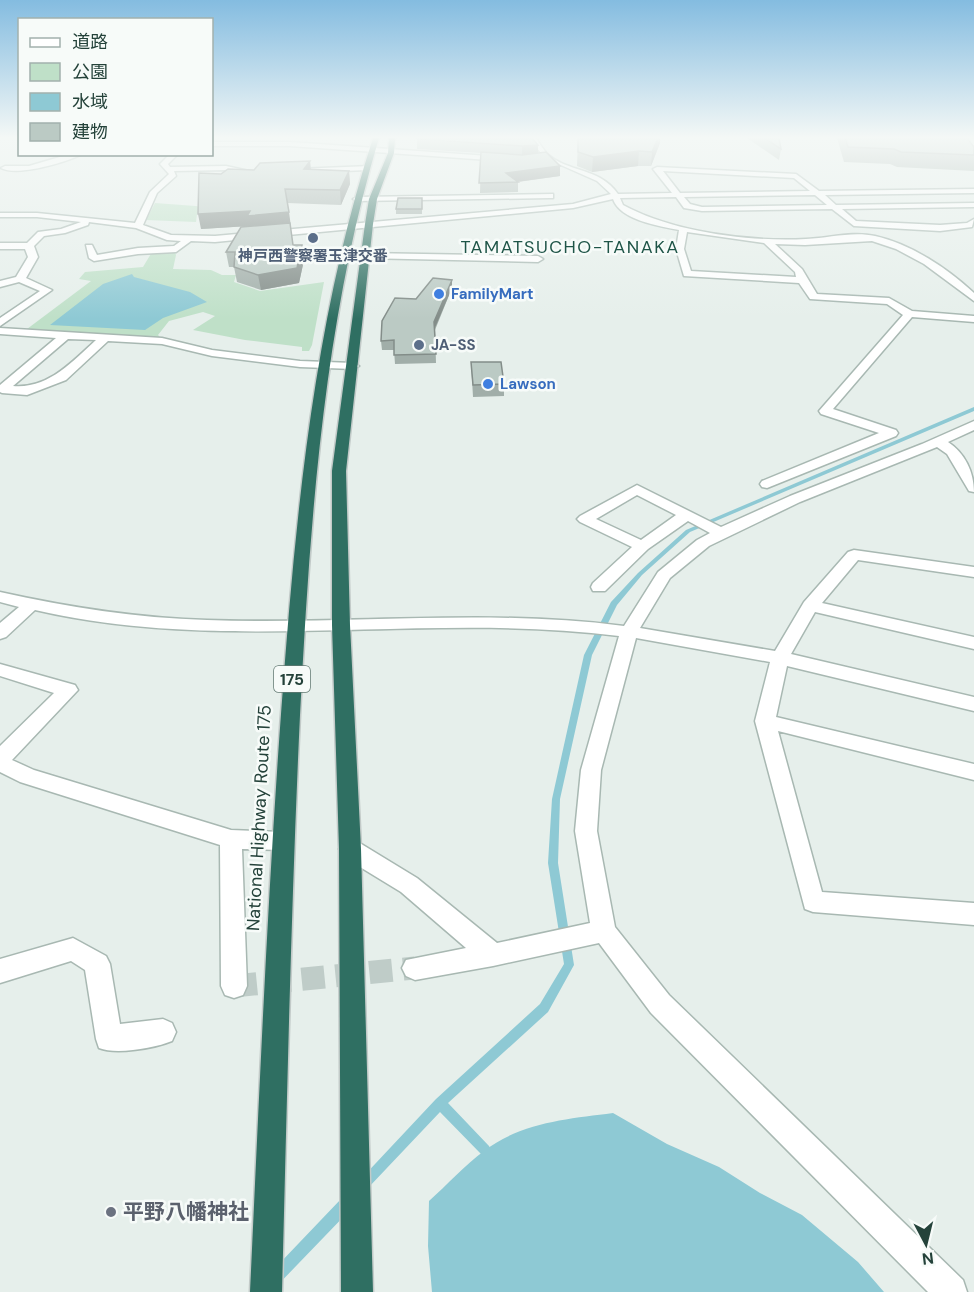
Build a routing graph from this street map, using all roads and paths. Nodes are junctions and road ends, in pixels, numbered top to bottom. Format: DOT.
graph roads {
  1 [pos="151,198"];
  2 [pos="424,198"];
  3 [pos="449,198"];
  4 [pos="607,198"];
  5 [pos="617,198"];
  6 [pos="679,198"];
  7 [pos="823,198"];
  8 [pos="365,199"];
  9 [pos="974,205"];
  10 [pos="834,207"];
  11 [pos="0,215"];
  12 [pos="454,217"];
  13 [pos="92,220"];
  14 [pos="974,222"];
  15 [pos="360,225"];
  16 [pos="138,226"];
  17 [pos="683,229"];
  18 [pos="187,240"];
  19 [pos="766,240"];
  20 [pos="0,246"];
  21 [pos="29,246"];
  22 [pos="89,247"];
  23 [pos="366,256"];
  24 [pos="538,259"];
  25 [pos="20,279"];
  26 [pos="802,280"];
  27 [pos="0,284"];
  28 [pos="974,298"];
  29 [pos="909,314"];
  30 [pos="974,319"];
  31 [pos="0,323"];
  32 [pos="0,331"];
  33 [pos="66,335"];
  34 [pos="105,338"];
  35 [pos="325,365"];
  36 [pos="353,366"];
  37 [pos="974,425"];
  38 [pos="900,436"];
  39 [pos="933,444"];
  40 [pos="974,488"];
  41 [pos="795,498"];
  42 [pos="687,515"];
  43 [pos="721,533"];
  44 [pos="642,546"];
  45 [pos="974,572"];
  46 [pos="599,587"];
  47 [pos="0,597"];
  48 [pos="30,606"];
  49 [pos="810,606"];
  50 [pos="296,625"];
  51 [pos="341,625"];
  52 [pos="628,632"];
  53 [pos="0,633"];
  54 [pos="974,643"];
  55 [pos="780,658"];
  56 [pos="0,670"];
  57 [pos="974,704"];
  58 [pos="765,721"];
  59 [pos="0,761"];
  60 [pos="974,771"];
  61 [pos="231,839"];
  62 [pos="283,841"];
  63 [pos="350,849"];
  64 [pos="974,914"];
  65 [pos="604,931"];
  66 [pos="494,955"];
  67 [pos="415,968"];
  68 [pos="0,971"];
  69 [pos="234,986"];
  70 [pos="163,1032"];
  71 [pos="266,1292"];
  72 [pos="357,1292"];
  73 [pos="951,1292"];
  1 -- 16 [label="street"];
  2 -- 8 [label="street"];
  3 -- 12 [label="street"];
  4 -- 12 [label="street"];
  5 -- 17 [label="street"];
  6 -- 10 [label="street"];
  7 -- 10 [label="street"];
  8 -- 15 [label="highway, National Highway Route 175 / 175"];
  9 -- 10 [label="street"];
  10 -- 14 [label="street"];
  11 -- 13 [label="street"];
  12 -- 15 [label="street"];
  13 -- 16 [label="street"];
  13 -- 21 [label="street"];
  15 -- 18 [label="street"];
  15 -- 23 [label="highway, National Highway Route 175 / 175"];
  15 -- 35 [label="highway, National Highway Route 175 / 175"];
  16 -- 18 [label="street"];
  17 -- 19 [label="street"];
  17 -- 26 [label="street"];
  18 -- 22 [label="street"];
  19 -- 26 [label="street"];
  19 -- 28 [label="street"];
  20 -- 21 [label="street"];
  21 -- 25 [label="street"];
  23 -- 24 [label="street"];
  23 -- 36 [label="highway, National Highway Route 175 / 175"];
  25 -- 27 [label="street"];
  25 -- 31 [label="street"];
  26 -- 29 [label="street"];
  29 -- 30 [label="street"];
  29 -- 38 [label="street"];
  32 -- 33 [label="street"];
  33 -- 34 [label="street"];
  33 -- 34 [label="street"];
  34 -- 35 [label="street"];
  35 -- 36 [label="street"];
  35 -- 50 [label="highway, National Highway Route 175 / 175"];
  36 -- 51 [label="highway, National Highway Route 175 / 175"];
  37 -- 39 [label="street"];
  38 -- 39 [label="street"];
  38 -- 41 [label="street"];
  39 -- 40 [label="street"];
  39 -- 41 [label="street"];
  41 -- 43 [label="street"];
  42 -- 43 [label="street"];
  42 -- 44 [label="street"];
  42 -- 44 [label="street"];
  43 -- 52 [label="street"];
  44 -- 46 [label="street"];
  45 -- 49 [label="street"];
  47 -- 48 [label="street"];
  48 -- 50 [label="street"];
  48 -- 53 [label="street"];
  49 -- 54 [label="street"];
  49 -- 55 [label="street"];
  50 -- 51 [label="street"];
  50 -- 62 [label="highway, National Highway Route 175 / 175"];
  51 -- 52 [label="street"];
  51 -- 63 [label="highway, National Highway Route 175 / 175"];
  52 -- 55 [label="street"];
  52 -- 65 [label="street"];
  55 -- 57 [label="street"];
  55 -- 58 [label="street"];
  56 -- 59 [label="street"];
  58 -- 60 [label="street"];
  58 -- 64 [label="street"];
  59 -- 61 [label="street"];
  61 -- 62 [label="street"];
  61 -- 69 [label="street"];
  62 -- 71 [label="highway, National Highway Route 175 / 175"];
  63 -- 66 [label="street"];
  63 -- 72 [label="highway, National Highway Route 175 / 175"];
  65 -- 66 [label="street"];
  65 -- 73 [label="street"];
  66 -- 67 [label="street"];
  68 -- 70 [label="street"];
}
